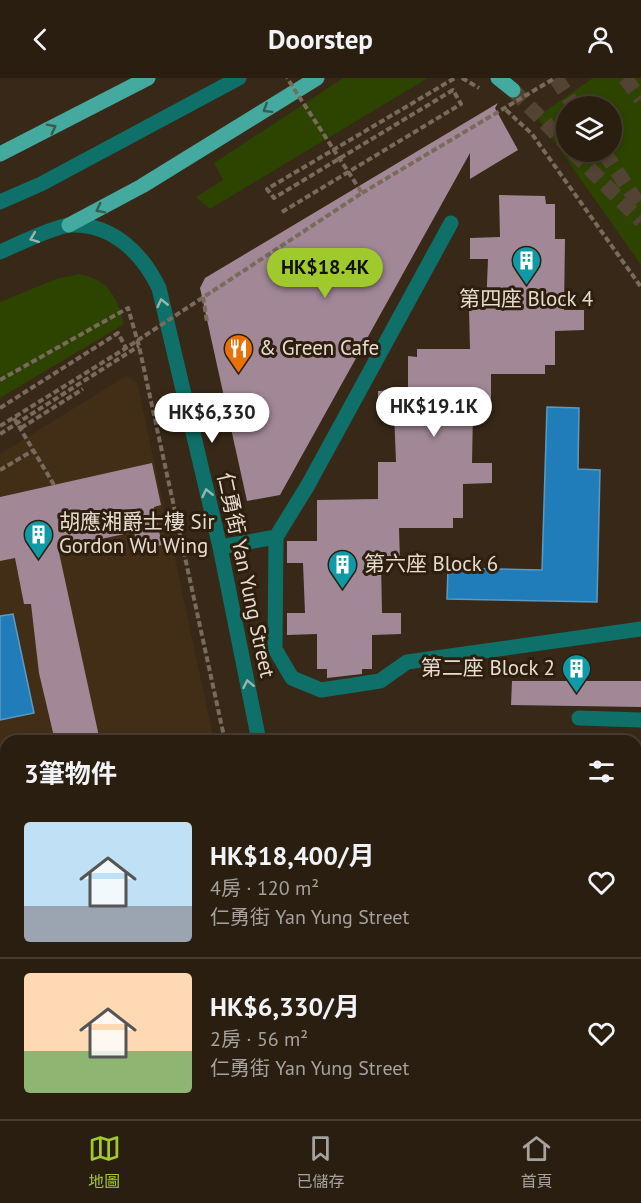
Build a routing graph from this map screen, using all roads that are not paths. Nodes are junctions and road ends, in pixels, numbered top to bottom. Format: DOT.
graph roads {
  1 [pos="148,78"];
  2 [pos="238,78"];
  3 [pos="317,78"];
  4 [pos="498,78"];
  5 [pos="513,90"];
  6 [pos="0,154"];
  7 [pos="0,202"];
  8 [pos="451,223"];
  9 [pos="69,225"];
  10 [pos="0,252"];
  11 [pos="276,537"];
  12 [pos="220,547"];
  13 [pos="641,629"];
  14 [pos="579,718"];
  15 [pos="641,720"];
  16 [pos="258,735"];
  6 -- 1 [label="main road, one-way"];
  2 -- 7 [label="street"];
  3 -- 9 [label="main road, one-way"];
  4 -- 5 [label="main road"];
  8 -- 11 [label="street"];
  9 -- 10 [label="street, one-way"];
  12 -- 9 [label="street, 仁勇街 Yan Yung Street, one-way"];
  11 -- 12 [label="street"];
  11 -- 13 [label="street"];
  16 -- 12 [label="street, 仁勇街 Yan Yung Street, one-way"];
  14 -- 15 [label="street"];
}
